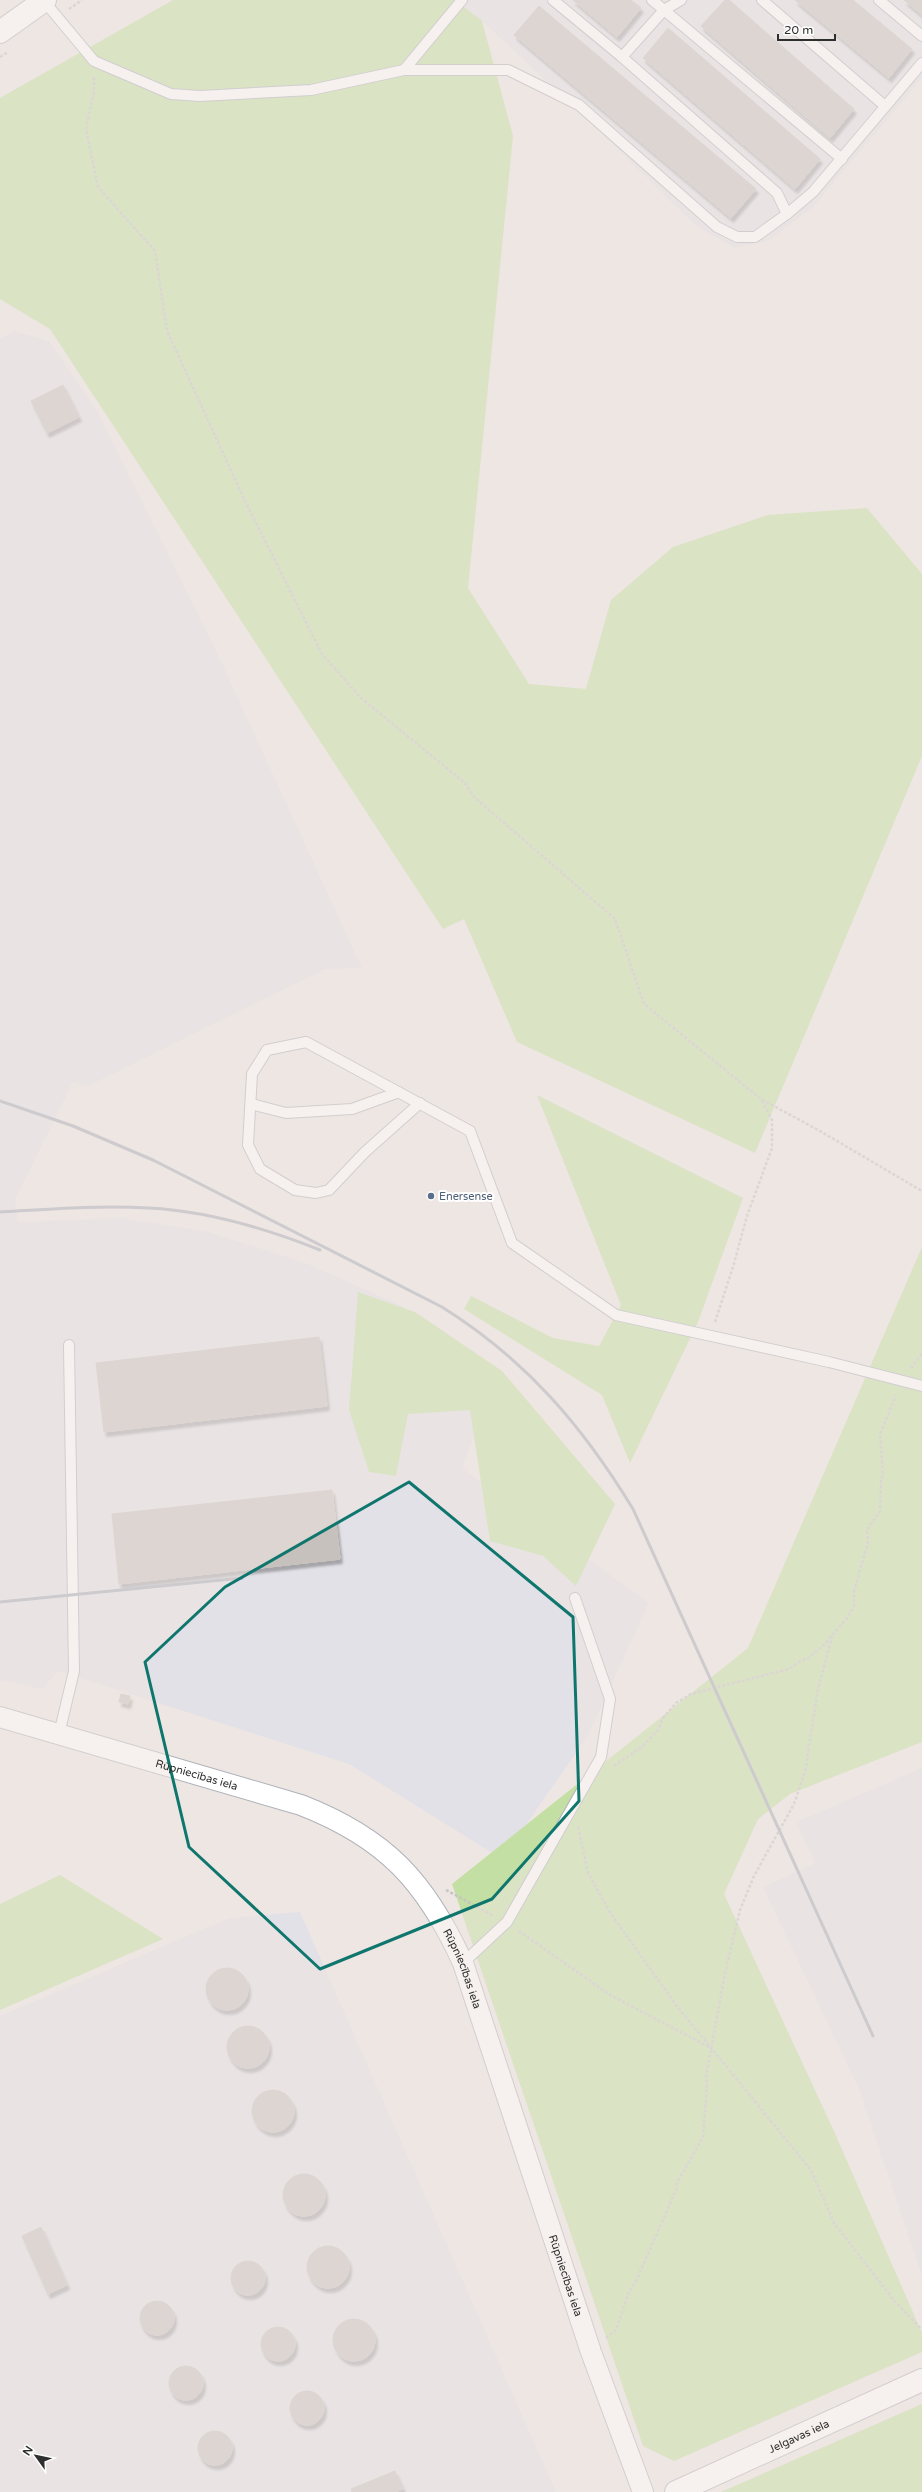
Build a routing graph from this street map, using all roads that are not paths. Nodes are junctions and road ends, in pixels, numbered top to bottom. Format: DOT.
graph roads {
  1 [pos="44,0"];
  2 [pos="462,0"];
  3 [pos="553,0"];
  4 [pos="652,0"];
  5 [pos="681,0"];
  6 [pos="762,0"];
  7 [pos="878,0"];
  8 [pos="664,10"];
  9 [pos="0,32"];
  10 [pos="922,36"];
  11 [pos="622,56"];
  12 [pos="922,63"];
  13 [pos="404,70"];
  14 [pos="885,106"];
  15 [pos="842,159"];
  16 [pos="787,214"];
  17 [pos="399,1092"];
  18 [pos="420,1103"];
  19 [pos="251,1104"];
  20 [pos="69,1345"];
  21 [pos="922,1386"];
  22 [pos="575,1598"];
  23 [pos="0,1716"];
  24 [pos="59,1734"];
  25 [pos="463,1963"];
  26 [pos="922,2380"];
  27 [pos="643,2492"];
  28 [pos="676,2492"];
  1 -- 9 [label="street"];
  1 -- 13 [label="lane"];
  2 -- 13 [label="lane"];
  3 -- 11 [label="lane"];
  4 -- 8 [label="lane"];
  5 -- 8 [label="lane"];
  6 -- 14 [label="lane"];
  7 -- 10 [label="lane"];
  8 -- 11 [label="lane"];
  8 -- 15 [label="lane"];
  11 -- 16 [label="lane"];
  12 -- 14 [label="lane"];
  13 -- 16 [label="lane"];
  14 -- 15 [label="lane"];
  15 -- 16 [label="lane"];
  17 -- 18 [label="lane"];
  17 -- 19 [label="lane"];
  17 -- 19 [label="lane"];
  18 -- 19 [label="lane"];
  18 -- 21 [label="lane"];
  20 -- 24 [label="lane"];
  22 -- 25 [label="lane"];
  23 -- 24 [label="street, Rūpniecības iela"];
  24 -- 25 [label="street, Rūpniecības iela"];
  25 -- 27 [label="street, Rūpniecības iela"];
  26 -- 28 [label="street, Jelgavas iela"];
}
